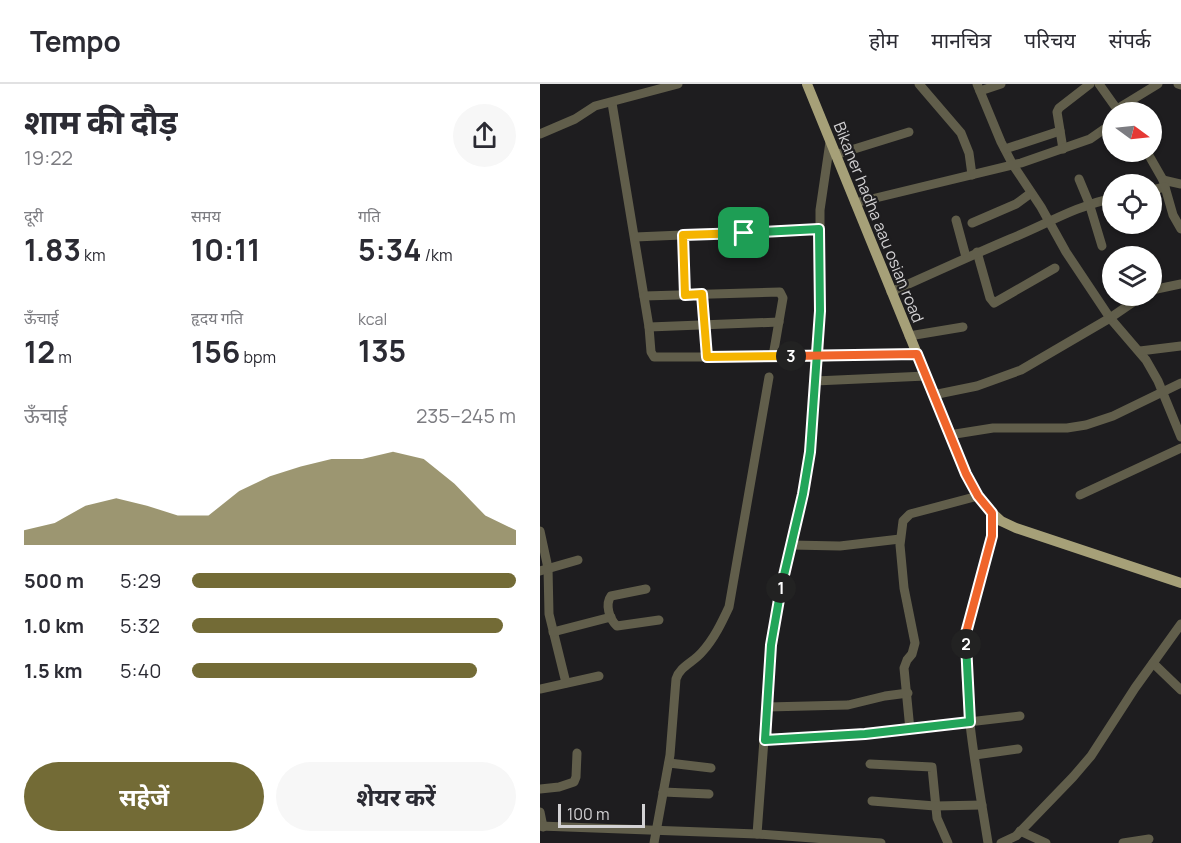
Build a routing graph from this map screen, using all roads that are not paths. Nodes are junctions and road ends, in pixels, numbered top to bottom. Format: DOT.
graph roads {
  1 [pos="678,84"];
  2 [pos="807,84"];
  3 [pos="919,84"];
  4 [pos="1001,84"];
  5 [pos="1090,84"];
  6 [pos="1099,84"];
  7 [pos="1158,84"];
  8 [pos="978,88"];
  9 [pos="1112,102"];
  10 [pos="1131,102"];
  11 [pos="612,103"];
  12 [pos="1102,130"];
  13 [pos="1060,131"];
  14 [pos="909,132"];
  15 [pos="540,134"];
  16 [pos="830,142"];
  17 [pos="1005,149"];
  18 [pos="1063,149"];
  19 [pos="835,154"];
  20 [pos="1152,162"];
  21 [pos="1013,165"];
  22 [pos="972,175"];
  23 [pos="1079,179"];
  24 [pos="1164,184"];
  25 [pos="1181,184"];
  26 [pos="1031,193"];
  27 [pos="1102,200"];
  28 [pos="855,203"];
  29 [pos="1089,203"];
  30 [pos="956,220"];
  31 [pos="1049,221"];
  32 [pos="972,223"];
  33 [pos="819,229"];
  34 [pos="1181,229"];
  35 [pos="683,235"];
  36 [pos="635,237"];
  37 [pos="1102,246"];
  38 [pos="977,252"];
  39 [pos="966,257"];
  40 [pos="1055,268"];
  41 [pos="1181,284"];
  42 [pos="1162,288"];
  43 [pos="891,292"];
  44 [pos="702,294"];
  45 [pos="685,295"];
  46 [pos="644,296"];
  47 [pos="1127,306"];
  48 [pos="1110,318"];
  49 [pos="778,322"];
  50 [pos="705,325"];
  51 [pos="649,327"];
  52 [pos="963,327"];
  53 [pos="909,336"];
  54 [pos="1181,346"];
  55 [pos="1140,351"];
  56 [pos="917,354"];
  57 [pos="772,356"];
  58 [pos="707,357"];
  59 [pos="817,357"];
  60 [pos="926,376"];
  61 [pos="769,377"];
  62 [pos="815,381"];
  63 [pos="1181,383"];
  64 [pos="1162,393"];
  65 [pos="933,395"];
  66 [pos="949,435"];
  67 [pos="1181,438"];
  68 [pos="1181,448"];
  69 [pos="1080,495"];
  70 [pos="978,496"];
  71 [pos="992,513"];
  72 [pos="540,531"];
  73 [pos="900,539"];
  74 [pos="791,545"];
  75 [pos="578,560"];
  76 [pos="544,570"];
  77 [pos="1181,583"];
  78 [pos="646,589"];
  79 [pos="544,611"];
  80 [pos="611,616"];
  81 [pos="659,620"];
  82 [pos="1181,624"];
  83 [pos="553,632"];
  84 [pos="1153,663"];
  85 [pos="599,676"];
  86 [pos="566,683"];
  87 [pos="540,689"];
  88 [pos="1181,690"];
  89 [pos="908,693"];
  90 [pos="767,707"];
  91 [pos="1020,716"];
  92 [pos="970,722"];
  93 [pos="910,729"];
  94 [pos="765,740"];
  95 [pos="1018,749"];
  96 [pos="577,753"];
  97 [pos="975,755"];
  98 [pos="669,763"];
  99 [pos="870,764"];
  100 [pos="711,768"];
  101 [pos="540,789"];
  102 [pos="663,792"];
  103 [pos="709,794"];
  104 [pos="872,801"];
  105 [pos="935,806"];
  106 [pos="982,806"];
  107 [pos="540,812"];
  108 [pos="542,827"];
  109 [pos="655,830"];
  110 [pos="1020,831"];
  111 [pos="761,837"];
  112 [pos="1149,839"];
  113 [pos="1005,842"];
  114 [pos="654,843"];
  115 [pos="881,843"];
  116 [pos="948,843"];
  117 [pos="988,843"];
  118 [pos="1046,843"];
  119 [pos="1123,843"];
  1 -- 11 [label="street"];
  2 -- 16 [label="main road, Bikaner hadha aau osian road"];
  3 -- 22 [label="street"];
  4 -- 8 [label="street"];
  5 -- 13 [label="street"];
  6 -- 9 [label="street"];
  7 -- 10 [label="street"];
  8 -- 17 [label="street"];
  11 -- 15 [label="street"];
  11 -- 36 [label="street"];
  12 -- 18 [label="street"];
  13 -- 17 [label="street"];
  13 -- 18 [label="street"];
  14 -- 19 [label="street"];
  16 -- 19 [label="main road, Bikaner hadha aau osian road"];
  16 -- 33 [label="street"];
  17 -- 21 [label="street"];
  18 -- 21 [label="street"];
  19 -- 28 [label="main road, Bikaner hadha aau osian road"];
  20 -- 24 [label="street"];
  21 -- 22 [label="street"];
  21 -- 26 [label="street"];
  22 -- 28 [label="street"];
  23 -- 29 [label="street"];
  24 -- 25 [label="street"];
  24 -- 34 [label="street"];
  26 -- 31 [label="street"];
  26 -- 32 [label="street"];
  27 -- 29 [label="street"];
  28 -- 43 [label="main road, Bikaner hadha aau osian road"];
  29 -- 31 [label="street"];
  29 -- 37 [label="street"];
  30 -- 39 [label="street"];
  31 -- 38 [label="street"];
  31 -- 48 [label="street"];
  33 -- 35 [label="street"];
  33 -- 59 [label="street"];
  35 -- 36 [label="street"];
  35 -- 45 [label="street"];
  36 -- 46 [label="street"];
  38 -- 39 [label="street"];
  38 -- 40 [label="street"];
  39 -- 43 [label="street"];
  41 -- 42 [label="street"];
  43 -- 53 [label="main road, Bikaner hadha aau osian road"];
  44 -- 45 [label="street"];
  44 -- 49 [label="street"];
  44 -- 50 [label="street"];
  45 -- 46 [label="street"];
  46 -- 51 [label="street"];
  47 -- 48 [label="street"];
  48 -- 55 [label="street"];
  48 -- 65 [label="street"];
  49 -- 50 [label="street"];
  49 -- 57 [label="street"];
  50 -- 51 [label="street"];
  50 -- 58 [label="street"];
  51 -- 58 [label="street"];
  52 -- 53 [label="street"];
  53 -- 56 [label="main road, Bikaner hadha aau osian road"];
  54 -- 55 [label="street"];
  55 -- 64 [label="street"];
  56 -- 59 [label="street"];
  56 -- 60 [label="main road, Bikaner hadha aau osian road"];
  57 -- 58 [label="street"];
  57 -- 59 [label="street"];
  59 -- 62 [label="street"];
  60 -- 62 [label="street"];
  60 -- 65 [label="main road, Bikaner hadha aau osian road"];
  61 -- 98 [label="street"];
  62 -- 74 [label="street"];
  63 -- 64 [label="street"];
  64 -- 66 [label="street"];
  64 -- 67 [label="street"];
  65 -- 66 [label="main road, Bikaner hadha aau osian road"];
  66 -- 70 [label="main road, Bikaner hadha aau osian road"];
  68 -- 69 [label="street"];
  70 -- 71 [label="main road, Bikaner hadha aau osian road"];
  70 -- 73 [label="street"];
  71 -- 77 [label="main road, Bikaner hadha aau osian road"];
  71 -- 92 [label="street"];
  72 -- 76 [label="street"];
  73 -- 74 [label="street"];
  73 -- 89 [label="street"];
  74 -- 90 [label="street"];
  75 -- 76 [label="street"];
  76 -- 79 [label="street"];
  78 -- 80 [label="street"];
  79 -- 83 [label="street"];
  80 -- 81 [label="street"];
  80 -- 83 [label="street"];
  82 -- 84 [label="street"];
  83 -- 86 [label="street"];
  84 -- 88 [label="street"];
  84 -- 110 [label="street"];
  85 -- 86 [label="street"];
  86 -- 87 [label="street"];
  89 -- 90 [label="street"];
  89 -- 93 [label="street"];
  90 -- 94 [label="street"];
  91 -- 92 [label="street"];
  92 -- 93 [label="street"];
  92 -- 97 [label="street"];
  93 -- 94 [label="street"];
  94 -- 111 [label="street"];
  95 -- 97 [label="street"];
  96 -- 101 [label="street"];
  97 -- 106 [label="street"];
  98 -- 100 [label="street"];
  98 -- 102 [label="street"];
  99 -- 105 [label="street"];
  102 -- 103 [label="street"];
  102 -- 109 [label="street"];
  104 -- 105 [label="street"];
  105 -- 106 [label="street"];
  105 -- 116 [label="street"];
  106 -- 117 [label="street"];
  107 -- 108 [label="street"];
  108 -- 109 [label="street"];
  109 -- 111 [label="street"];
  109 -- 114 [label="street"];
  110 -- 113 [label="street"];
  110 -- 118 [label="street"];
  111 -- 115 [label="street"];
  112 -- 119 [label="street"];
}
